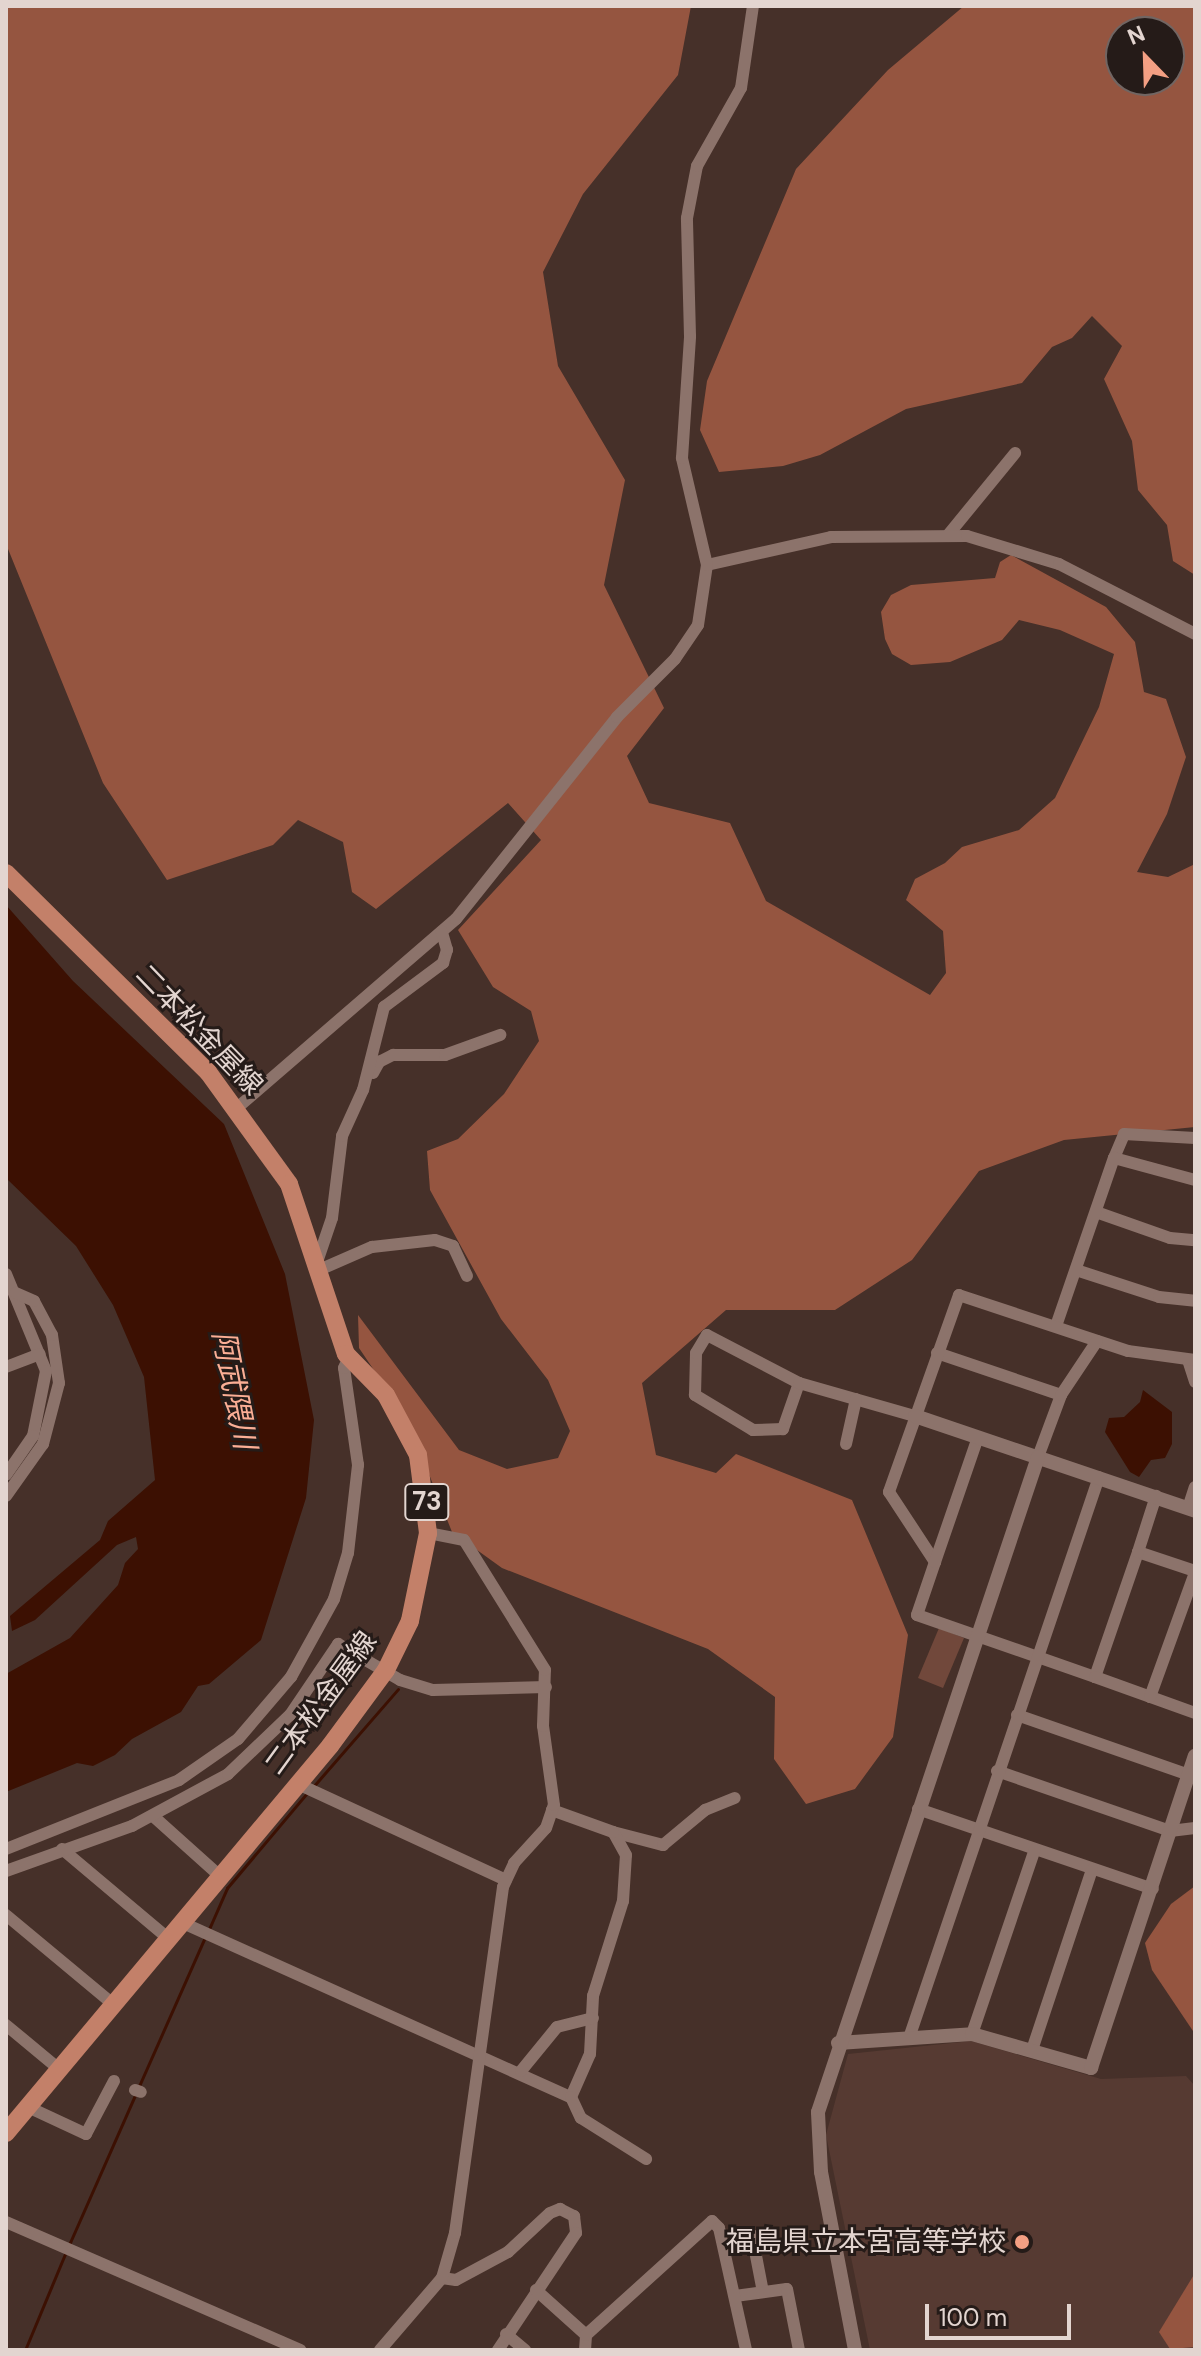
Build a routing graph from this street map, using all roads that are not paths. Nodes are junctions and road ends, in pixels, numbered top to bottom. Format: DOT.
graph roads {
  1 [pos="753,6"];
  2 [pos="1015,453"];
  3 [pos="948,535"];
  4 [pos="707,565"];
  5 [pos="1195,634"];
  6 [pos="6,873"];
  7 [pos="442,932"];
  8 [pos="500,1035"];
  9 [pos="364,1084"];
  10 [pos="237,1108"];
  11 [pos="1195,1138"];
  12 [pos="1114,1158"];
  13 [pos="1195,1180"];
  14 [pos="1096,1212"];
  15 [pos="1195,1240"];
  16 [pos="318,1266"];
  17 [pos="1076,1270"];
  18 [pos="6,1274"];
  19 [pos="467,1276"];
  20 [pos="16,1293"];
  21 [pos="1195,1301"];
  22 [pos="1056,1326"];
  23 [pos="1097,1341"];
  24 [pos="937,1353"];
  25 [pos="40,1354"];
  26 [pos="349,1357"];
  27 [pos="1192,1360"];
  28 [pos="6,1367"];
  29 [pos="1195,1382"];
  30 [pos="799,1383"];
  31 [pos="1061,1395"];
  32 [pos="856,1399"];
  33 [pos="915,1416"];
  34 [pos="978,1437"];
  35 [pos="846,1444"];
  36 [pos="1038,1457"];
  37 [pos="6,1475"];
  38 [pos="1099,1477"];
  39 [pos="1195,1487"];
  40 [pos="6,1496"];
  41 [pos="1156,1496"];
  42 [pos="1191,1510"];
  43 [pos="428,1533"];
  44 [pos="1138,1552"];
  45 [pos="935,1562"];
  46 [pos="1195,1572"];
  47 [pos="976,1636"];
  48 [pos="1037,1657"];
  49 [pos="386,1670"];
  50 [pos="1095,1677"];
  51 [pos="546,1687"];
  52 [pos="1150,1697"];
  53 [pos="1195,1713"];
  54 [pos="1017,1715"];
  55 [pos="1195,1756"];
  56 [pos="997,1771"];
  57 [pos="1189,1775"];
  58 [pos="305,1788"];
  59 [pos="735,1798"];
  60 [pos="918,1809"];
  61 [pos="552,1810"];
  62 [pos="153,1816"];
  63 [pos="1195,1828"];
  64 [pos="977,1830"];
  65 [pos="1170,1831"];
  66 [pos="613,1832"];
  67 [pos="6,1849"];
  68 [pos="62,1849"];
  69 [pos="1035,1849"];
  70 [pos="1092,1870"];
  71 [pos="6,1871"];
  72 [pos="221,1877"];
  73 [pos="506,1880"];
  74 [pos="1153,1889"];
  75 [pos="6,1915"];
  76 [pos="183,1923"];
  77 [pos="169,1939"];
  78 [pos="113,2004"];
  79 [pos="593,2018"];
  80 [pos="6,2025"];
  81 [pos="972,2034"];
  82 [pos="909,2038"];
  83 [pos="838,2043"];
  84 [pos="1032,2050"];
  85 [pos="479,2055"];
  86 [pos="59,2069"];
  87 [pos="521,2071"];
  88 [pos="114,2081"];
  89 [pos="571,2097"];
  90 [pos="28,2107"];
  91 [pos="6,2131"];
  92 [pos="646,2159"];
  93 [pos="6,2222"];
  94 [pos="752,2235"];
  95 [pos="442,2278"];
  96 [pos="536,2290"];
  97 [pos="763,2292"];
  98 [pos="735,2296"];
  99 [pos="506,2334"];
  100 [pos="586,2335"];
  101 [pos="300,2350"];
  102 [pos="380,2350"];
  103 [pos="498,2350"];
  104 [pos="525,2350"];
  105 [pos="585,2350"];
  106 [pos="746,2350"];
  107 [pos="799,2350"];
  108 [pos="855,2350"];
  1 -- 4 [label="street"];
  2 -- 3 [label="street"];
  3 -- 4 [label="street"];
  3 -- 5 [label="street"];
  4 -- 7 [label="street"];
  6 -- 10 [label="main road, 二本松金屋線 / 73"];
  7 -- 9 [label="street"];
  7 -- 10 [label="street"];
  8 -- 9 [label="street"];
  9 -- 16 [label="street"];
  10 -- 16 [label="main road, 二本松金屋線 / 73"];
  11 -- 12 [label="street"];
  12 -- 13 [label="street"];
  12 -- 14 [label="street"];
  14 -- 15 [label="street"];
  14 -- 17 [label="street"];
  16 -- 19 [label="street"];
  16 -- 26 [label="main road, 二本松金屋線 / 73"];
  17 -- 21 [label="street"];
  17 -- 22 [label="street"];
  18 -- 20 [label="street"];
  20 -- 25 [label="street"];
  20 -- 40 [label="street"];
  22 -- 23 [label="street"];
  22 -- 24 [label="street"];
  23 -- 27 [label="street"];
  23 -- 31 [label="street"];
  24 -- 31 [label="street"];
  24 -- 33 [label="street"];
  25 -- 28 [label="street"];
  25 -- 37 [label="street"];
  26 -- 43 [label="main road, 二本松金屋線 / 73"];
  26 -- 67 [label="street"];
  27 -- 29 [label="street"];
  30 -- 30 [label="street"];
  30 -- 32 [label="street"];
  31 -- 36 [label="street"];
  32 -- 33 [label="street"];
  32 -- 35 [label="street"];
  33 -- 34 [label="street"];
  33 -- 45 [label="street"];
  34 -- 36 [label="street"];
  34 -- 45 [label="street"];
  36 -- 38 [label="street"];
  36 -- 47 [label="street"];
  38 -- 41 [label="street"];
  38 -- 48 [label="street"];
  39 -- 42 [label="street"];
  41 -- 42 [label="street"];
  41 -- 44 [label="street"];
  43 -- 49 [label="main road, 二本松金屋線 / 73"];
  43 -- 51 [label="street"];
  44 -- 46 [label="street"];
  44 -- 50 [label="street"];
  45 -- 47 [label="street"];
  46 -- 52 [label="street"];
  47 -- 48 [label="street"];
  47 -- 60 [label="street"];
  48 -- 50 [label="street"];
  48 -- 54 [label="street"];
  49 -- 51 [label="street"];
  49 -- 58 [label="main road, 二本松金屋線 / 73"];
  49 -- 62 [label="street"];
  50 -- 52 [label="street"];
  51 -- 61 [label="street"];
  52 -- 53 [label="street"];
  54 -- 56 [label="street"];
  54 -- 57 [label="street"];
  55 -- 57 [label="street"];
  56 -- 64 [label="street"];
  56 -- 65 [label="street"];
  57 -- 65 [label="street"];
  58 -- 72 [label="main road, 二本松金屋線 / 73"];
  58 -- 73 [label="street"];
  59 -- 66 [label="street"];
  60 -- 64 [label="street"];
  60 -- 83 [label="street"];
  61 -- 66 [label="street"];
  61 -- 73 [label="street"];
  62 -- 68 [label="street"];
  62 -- 72 [label="street"];
  63 -- 65 [label="street"];
  64 -- 69 [label="street"];
  64 -- 82 [label="street"];
  65 -- 74 [label="street"];
  66 -- 79 [label="street"];
  68 -- 71 [label="street"];
  68 -- 77 [label="street"];
  69 -- 70 [label="street"];
  69 -- 81 [label="street"];
  70 -- 74 [label="street"];
  70 -- 84 [label="street"];
  72 -- 76 [label="main road, 二本松金屋線 / 73"];
  73 -- 85 [label="street"];
  74 -- 84 [label="street"];
  75 -- 78 [label="street"];
  76 -- 77 [label="main road, 二本松金屋線 / 73"];
  76 -- 85 [label="street"];
  77 -- 78 [label="main road, 二本松金屋線 / 73"];
  78 -- 86 [label="main road, 二本松金屋線 / 73"];
  79 -- 87 [label="street"];
  79 -- 89 [label="street"];
  80 -- 86 [label="street"];
  81 -- 82 [label="street"];
  81 -- 84 [label="street"];
  82 -- 83 [label="street"];
  83 -- 108 [label="street"];
  85 -- 87 [label="street"];
  85 -- 95 [label="street"];
  86 -- 90 [label="main road, 二本松金屋線 / 73"];
  87 -- 89 [label="street"];
  88 -- 90 [label="street"];
  89 -- 92 [label="street"];
  90 -- 91 [label="main road, 二本松金屋線 / 73"];
  93 -- 101 [label="street"];
  94 -- 97 [label="street"];
  95 -- 96 [label="street"];
  95 -- 102 [label="street"];
  96 -- 99 [label="street"];
  96 -- 100 [label="street"];
  97 -- 98 [label="street"];
  97 -- 107 [label="street"];
  98 -- 100 [label="street"];
  98 -- 106 [label="street"];
  99 -- 103 [label="street"];
  99 -- 104 [label="street"];
  100 -- 105 [label="street"];
}
